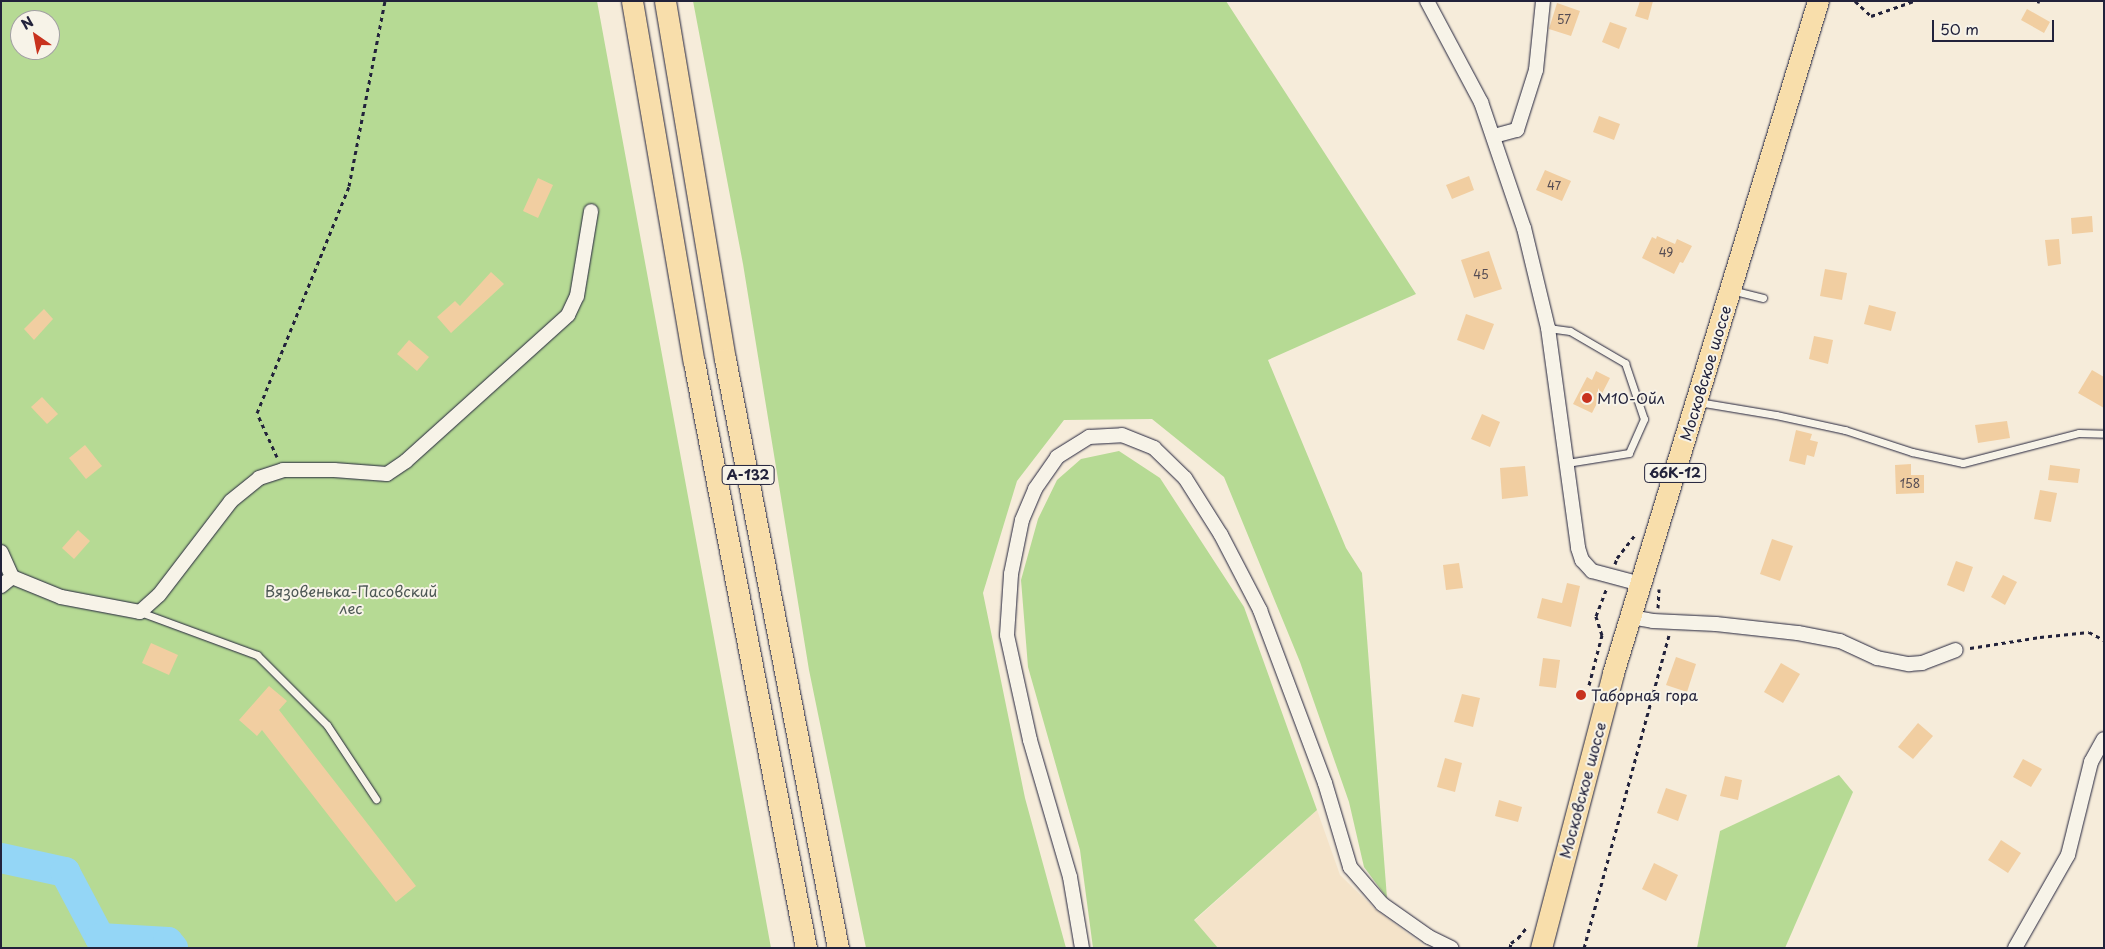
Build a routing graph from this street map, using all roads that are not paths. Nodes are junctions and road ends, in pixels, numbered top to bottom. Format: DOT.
graph roads {
  1 [pos="632,1"];
  2 [pos="665,1"];
  3 [pos="1427,1"];
  4 [pos="1543,1"];
  5 [pos="1818,1"];
  6 [pos="1494,136"];
  7 [pos="591,211"];
  8 [pos="1730,290"];
  9 [pos="1763,298"];
  10 [pos="1548,328"];
  11 [pos="1697,402"];
  12 [pos="2104,434"];
  13 [pos="1567,463"];
  14 [pos="1,552"];
  15 [pos="6,582"];
  16 [pos="1641,584"];
  17 [pos="140,612"];
  18 [pos="1631,617"];
  19 [pos="1956,650"];
  20 [pos="2104,739"];
  21 [pos="376,800"];
  22 [pos="806,948"];
  23 [pos="838,948"];
  24 [pos="1082,948"];
  25 [pos="1452,948"];
  26 [pos="1540,948"];
  27 [pos="2015,948"];
  1 -- 22 [label="main road, А-132"];
  2 -- 23 [label="main road, А-132"];
  3 -- 6 [label="street"];
  4 -- 6 [label="street"];
  5 -- 8 [label="main road, Московское шоссе / 66К-12"];
  6 -- 10 [label="street"];
  7 -- 17 [label="street"];
  8 -- 9 [label="lane"];
  8 -- 11 [label="main road, Московское шоссе / 66К-12"];
  10 -- 13 [label="street"];
  10 -- 13 [label="lane"];
  11 -- 12 [label="lane"];
  11 -- 16 [label="main road, Московское шоссе / 66К-12"];
  13 -- 16 [label="street"];
  14 -- 15 [label="street"];
  15 -- 17 [label="street"];
  16 -- 18 [label="main road, Московское шоссе / 66К-12"];
  17 -- 21 [label="lane"];
  18 -- 19 [label="street"];
  18 -- 26 [label="main road, Московское шоссе / 66К-12"];
  20 -- 27 [label="street"];
  24 -- 25 [label="street"];
}
